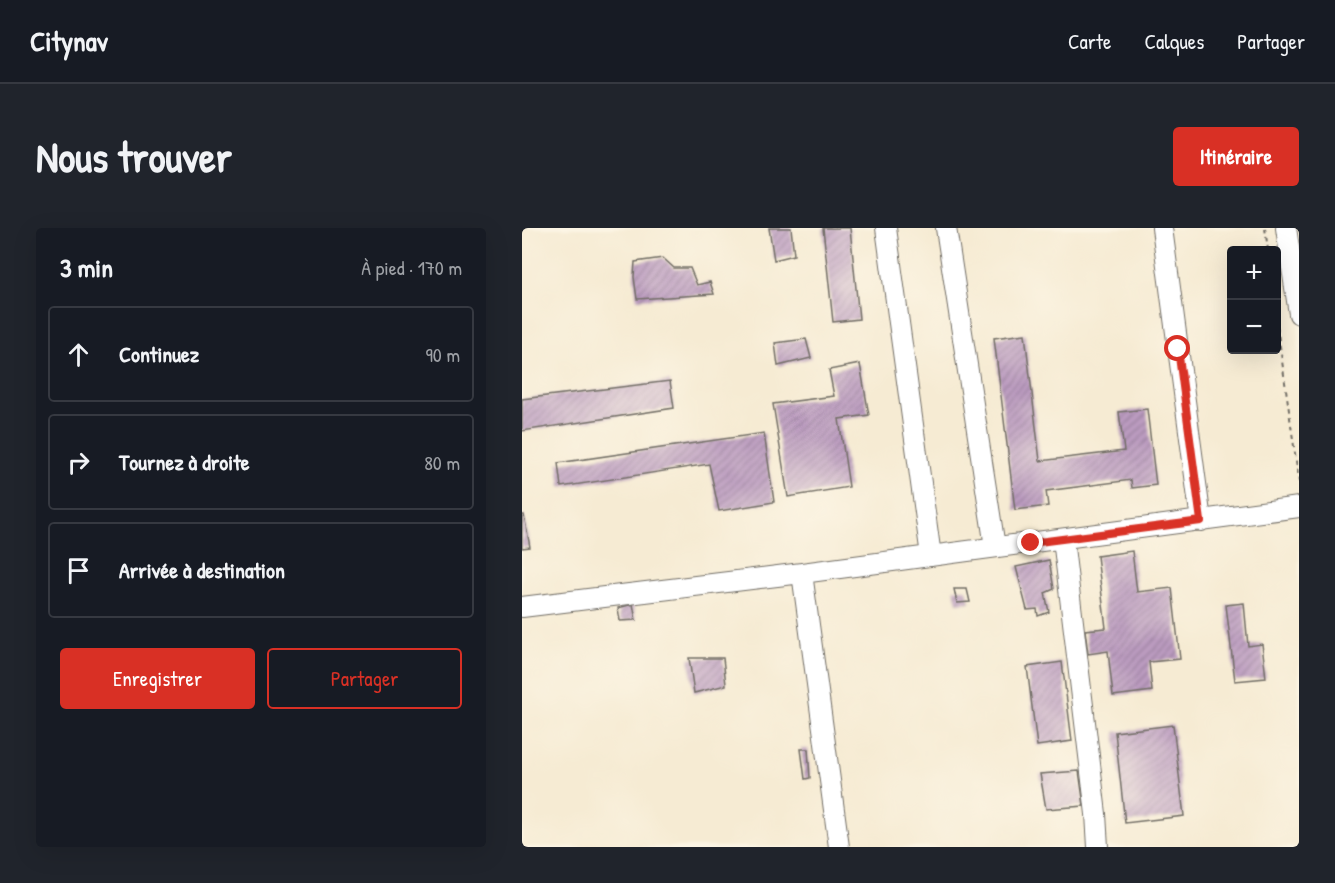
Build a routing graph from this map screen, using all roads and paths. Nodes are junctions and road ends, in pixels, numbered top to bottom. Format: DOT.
graph roads {
  1 [pos="886,228"];
  2 [pos="946,228"];
  3 [pos="1162,228"];
  4 [pos="1265,228"];
  5 [pos="1286,228"];
  6 [pos="1267,246"];
  7 [pos="1299,314"];
  8 [pos="1281,354"];
  9 [pos="1299,482"];
  10 [pos="1299,507"];
  11 [pos="1201,521"];
  12 [pos="1063,539"];
  13 [pos="995,547"];
  14 [pos="931,556"];
  15 [pos="802,573"];
  16 [pos="522,607"];
  17 [pos="839,847"];
  18 [pos="1098,847"];
  1 -- 14 [label="street"];
  2 -- 13 [label="street"];
  3 -- 11 [label="street"];
  4 -- 6 [label="path"];
  5 -- 7 [label="street"];
  8 -- 9 [label="path"];
  10 -- 11 [label="street"];
  11 -- 12 [label="street"];
  12 -- 13 [label="street"];
  12 -- 18 [label="street"];
  13 -- 14 [label="street"];
  14 -- 15 [label="street"];
  15 -- 16 [label="street"];
  15 -- 17 [label="street"];
}
